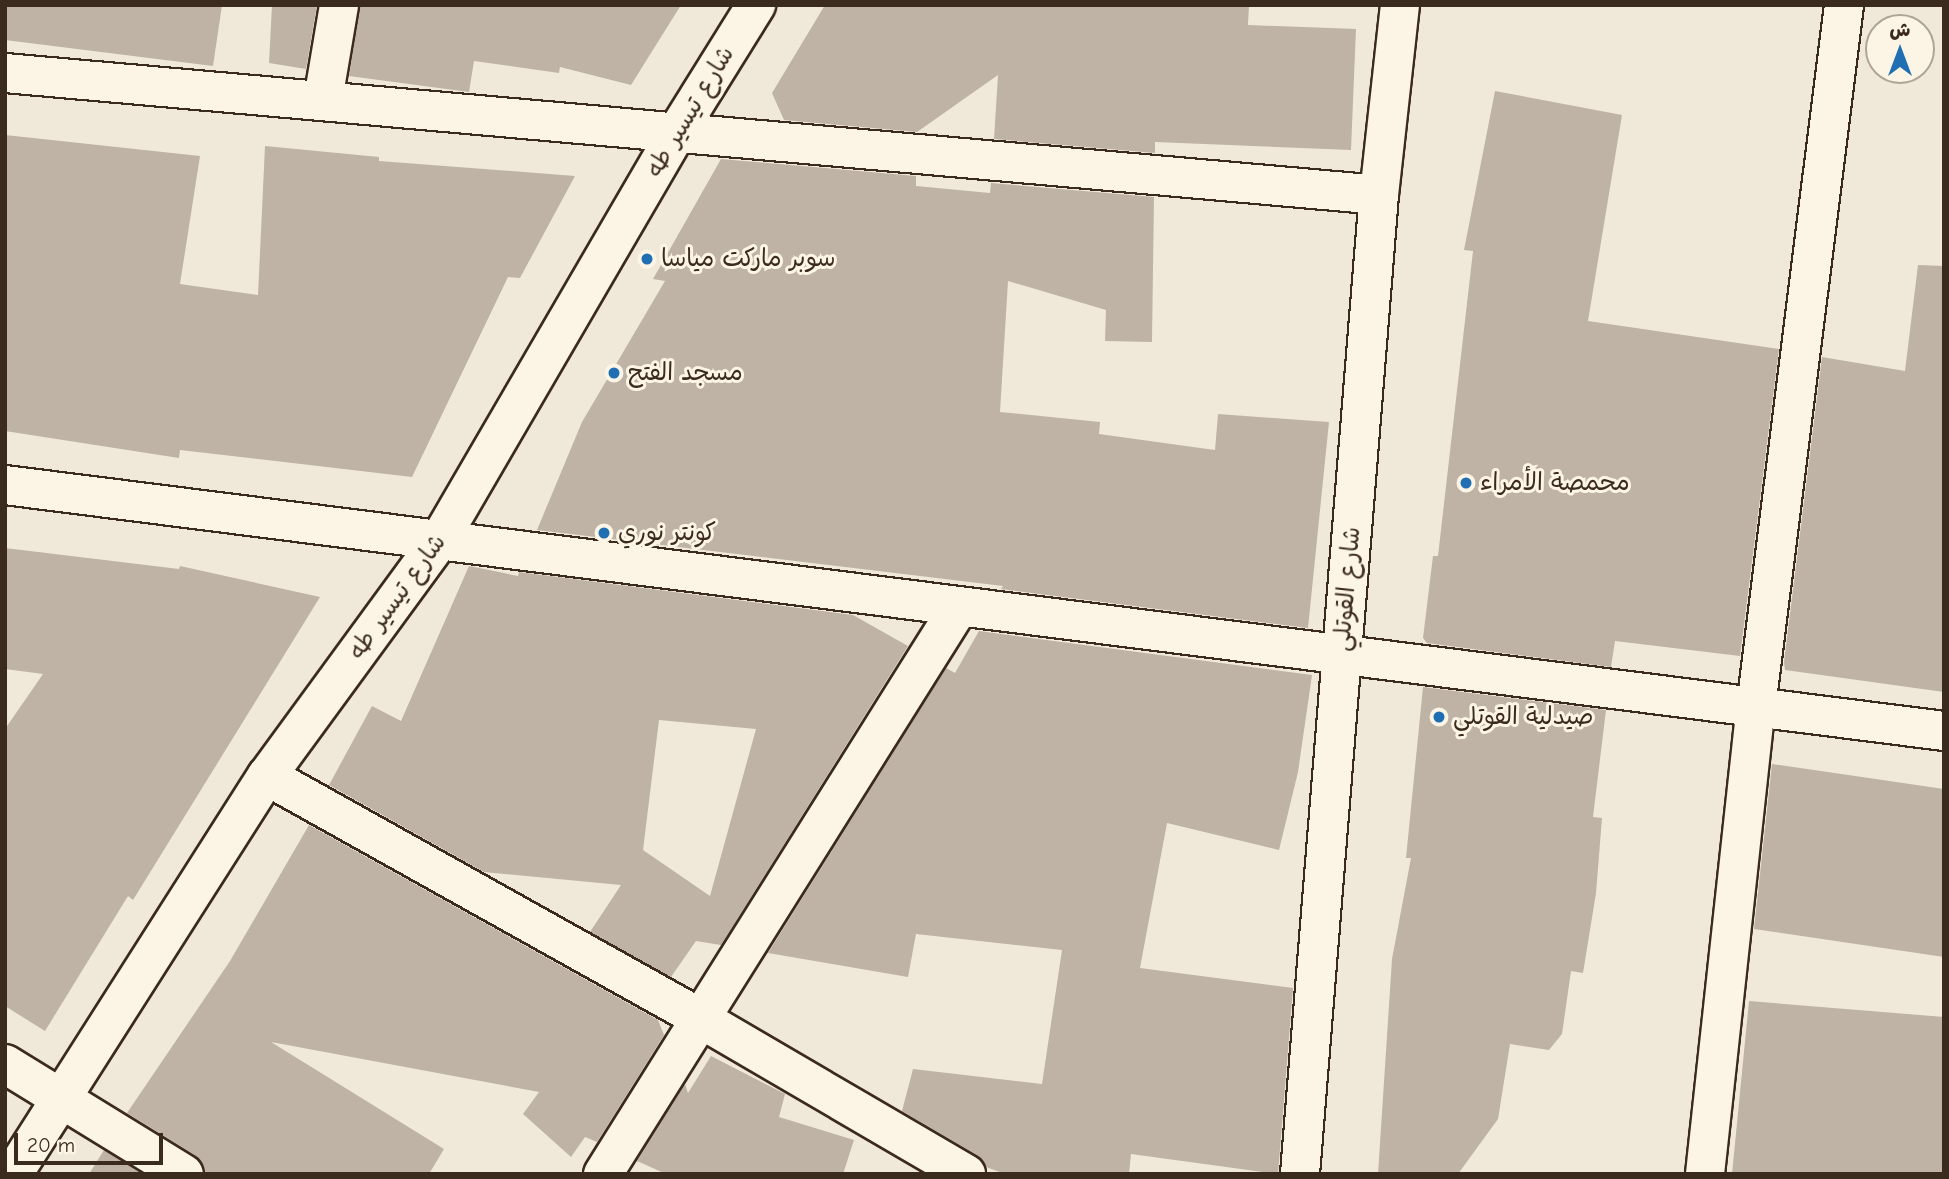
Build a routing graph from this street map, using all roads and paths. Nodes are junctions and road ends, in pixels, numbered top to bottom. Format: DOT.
graph roads {
  1 [pos="339,5"];
  2 [pos="756,5"];
  3 [pos="1399,5"];
  4 [pos="1844,5"];
  5 [pos="5,73"];
  6 [pos="323,100"];
  7 [pos="677,132"];
  8 [pos="1378,195"];
  9 [pos="5,485"];
  10 [pos="439,541"];
  11 [pos="959,607"];
  12 [pos="1343,651"];
  13 [pos="1756,707"];
  14 [pos="1944,731"];
  15 [pos="267,776"];
  16 [pos="701,1018"];
  17 [pos="5,1064"];
  18 [pos="62,1099"];
  19 [pos="13,1174"];
  20 [pos="184,1174"];
  21 [pos="603,1174"];
  22 [pos="967,1174"];
  23 [pos="1300,1174"];
  24 [pos="1705,1174"];
  1 -- 6 [label="street"];
  2 -- 7 [label="street, شارع تيسير طه"];
  3 -- 8 [label="street, شارع القوتلي"];
  4 -- 13 [label="street"];
  5 -- 6 [label="street"];
  6 -- 7 [label="street"];
  7 -- 8 [label="street"];
  7 -- 10 [label="street, شارع تيسير طه"];
  8 -- 12 [label="street, شارع القوتلي"];
  9 -- 10 [label="street"];
  10 -- 11 [label="street"];
  10 -- 15 [label="street, شارع تيسير طه"];
  11 -- 12 [label="street"];
  11 -- 16 [label="street"];
  12 -- 13 [label="street"];
  12 -- 23 [label="street, شارع القوتلي"];
  13 -- 14 [label="street"];
  13 -- 24 [label="street"];
  15 -- 16 [label="street"];
  15 -- 18 [label="street, شارع تيسير طه"];
  16 -- 21 [label="street"];
  16 -- 22 [label="street"];
  17 -- 18 [label="street"];
  18 -- 19 [label="street, شارع تيسير طه"];
  18 -- 20 [label="street"];
}
